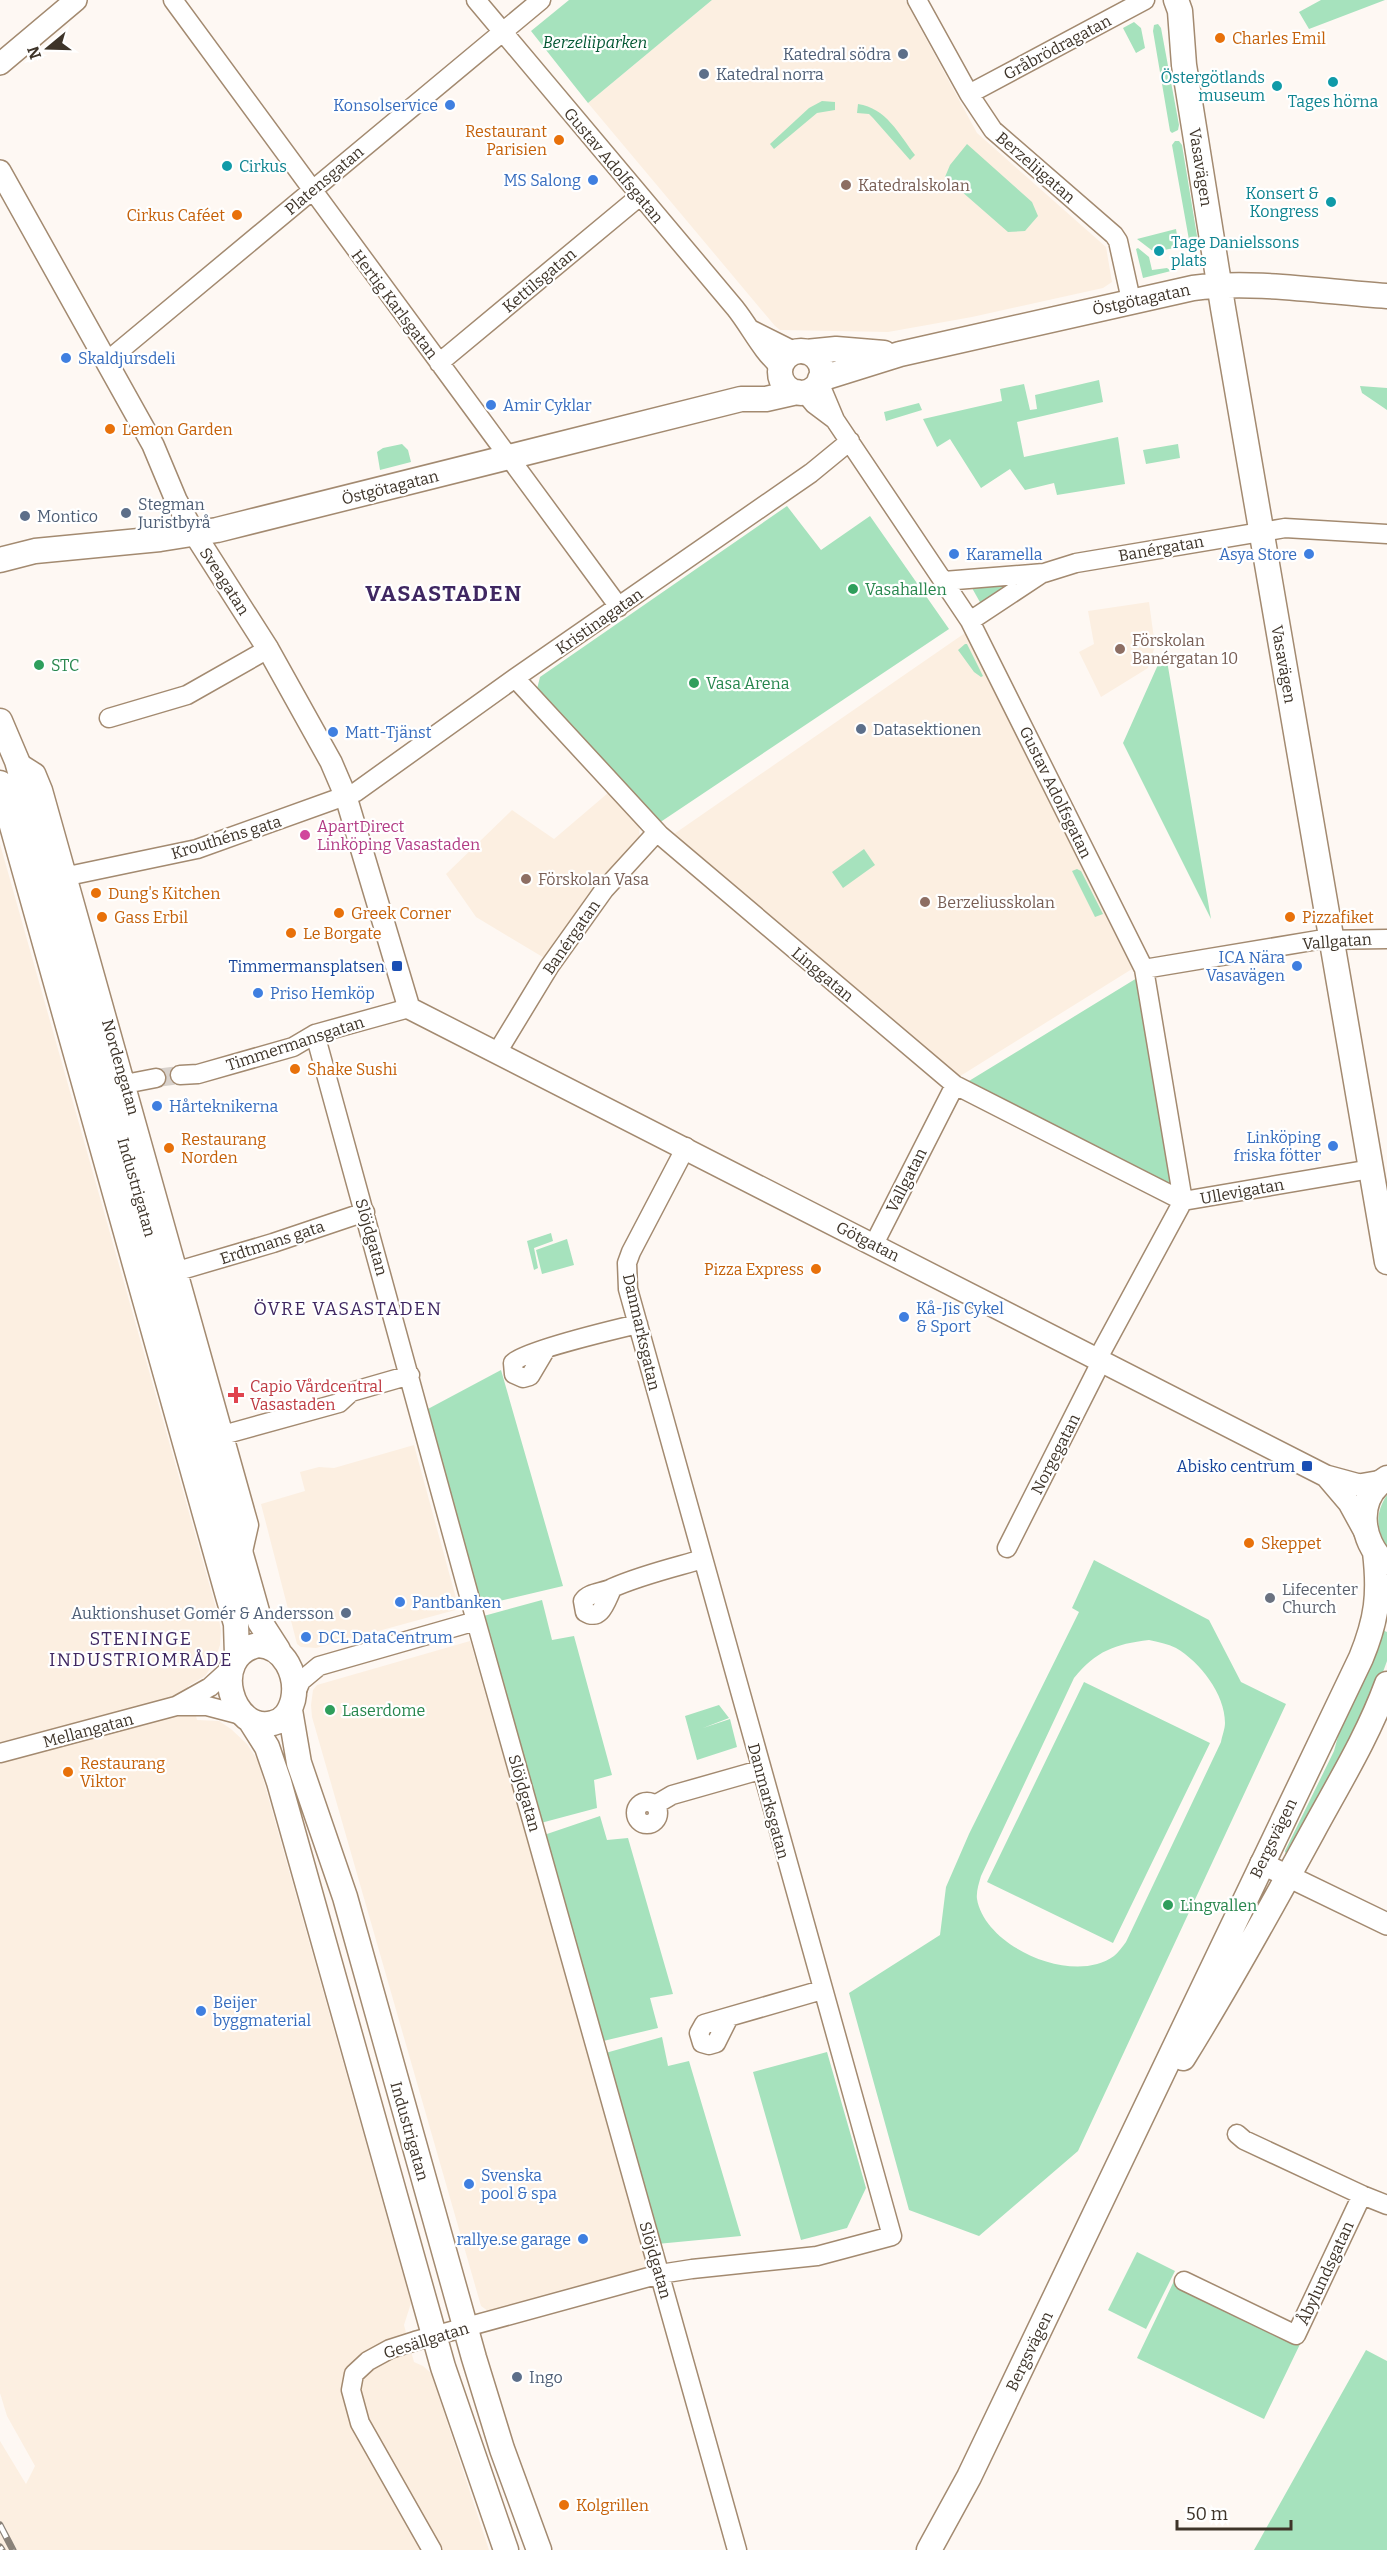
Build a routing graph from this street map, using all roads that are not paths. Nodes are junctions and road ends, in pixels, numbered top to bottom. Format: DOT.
graph roads {
  1 [pos="76,0"];
  2 [pos="173,0"];
  3 [pos="476,0"];
  4 [pos="542,0"];
  5 [pos="918,0"];
  6 [pos="1145,0"];
  7 [pos="1161,0"];
  8 [pos="1176,0"];
  9 [pos="503,32"];
  10 [pos="0,64"];
  11 [pos="1184,65"];
  12 [pos="969,94"];
  13 [pos="0,171"];
  14 [pos="311,191"];
  15 [pos="640,196"];
  16 [pos="1219,284"];
  17 [pos="1387,296"];
  18 [pos="1131,300"];
  19 [pos="900,354"];
  20 [pos="791,360"];
  21 [pos="106,362"];
  22 [pos="439,363"];
  23 [pos="810,386"];
  24 [pos="741,399"];
  25 [pos="850,441"];
  26 [pos="508,458"];
  27 [pos="1260,531"];
  28 [pos="194,533"];
  29 [pos="1387,534"];
  30 [pos="0,543"];
  31 [pos="35,551"];
  32 [pos="0,560"];
  33 [pos="1044,573"];
  34 [pos="944,580"];
  35 [pos="619,607"];
  36 [pos="970,621"];
  37 [pos="268,649"];
  38 [pos="515,678"];
  39 [pos="109,718"];
  40 [pos="0,721"];
  41 [pos="17,761"];
  42 [pos="0,783"];
  43 [pos="346,797"];
  44 [pos="657,832"];
  45 [pos="68,876"];
  46 [pos="1331,938"];
  47 [pos="1387,939"];
  48 [pos="1144,969"];
  49 [pos="409,1008"];
  50 [pos="315,1034"];
  51 [pos="498,1051"];
  52 [pos="180,1075"];
  53 [pos="156,1078"];
  54 [pos="125,1084"];
  55 [pos="955,1084"];
  56 [pos="686,1147"];
  57 [pos="1371,1169"];
  58 [pos="1183,1201"];
  59 [pos="365,1212"];
  60 [pos="874,1244"];
  61 [pos="1387,1262"];
  62 [pos="178,1271"];
  63 [pos="638,1324"];
  64 [pos="546,1349"];
  65 [pos="1100,1359"];
  66 [pos="410,1375"];
  67 [pos="223,1435"];
  68 [pos="1326,1476"];
  69 [pos="1384,1480"];
  70 [pos="1007,1548"];
  71 [pos="1377,1552"];
  72 [pos="241,1558"];
  73 [pos="702,1559"];
  74 [pos="612,1589"];
  75 [pos="476,1621"];
  76 [pos="280,1653"];
  77 [pos="234,1661"];
  78 [pos="319,1666"];
  79 [pos="1387,1684"];
  80 [pos="292,1703"];
  81 [pos="176,1706"];
  82 [pos="247,1718"];
  83 [pos="0,1753"];
  84 [pos="760,1770"];
  85 [pos="655,1804"];
  86 [pos="1261,1863"];
  87 [pos="1288,1877"];
  88 [pos="1387,1924"];
  89 [pos="822,1990"];
  90 [pos="729,2017"];
  91 [pos="1237,2134"];
  92 [pos="1126,2150"];
  93 [pos="1362,2195"];
  94 [pos="1387,2205"];
  95 [pos="660,2274"];
  96 [pos="1184,2281"];
  97 [pos="465,2327"];
  98 [pos="435,2336"];
  99 [pos="432,2550"];
  100 [pos="506,2550"];
  101 [pos="539,2550"];
  102 [pos="737,2550"];
  103 [pos="929,2550"];
  1 -- 10 [label="street"];
  2 -- 14 [label="street, Hertig Karlsgatan"];
  3 -- 9 [label="street, Gustav Adolfsgatan"];
  4 -- 9 [label="street, Platensgatan"];
  5 -- 12 [label="street, Berzeliigatan"];
  6 -- 12 [label="street, Gråbrödragatan"];
  7 -- 11 [label="main road, Vasavägen"];
  8 -- 11 [label="main road, Vasavägen"];
  9 -- 14 [label="street, Platensgatan"];
  9 -- 15 [label="street, Gustav Adolfsgatan"];
  11 -- 16 [label="main road, Vasavägen"];
  12 -- 18 [label="street, Berzeliigatan"];
  13 -- 21 [label="street, Sveagatan"];
  14 -- 21 [label="street, Platensgatan"];
  14 -- 22 [label="street, Hertig Karlsgatan"];
  15 -- 20 [label="street, Gustav Adolfsgatan"];
  15 -- 22 [label="street, Kettilsgatan"];
  16 -- 17 [label="main road, Östgötagatan"];
  16 -- 18 [label="main road, Östgötagatan"];
  16 -- 27 [label="main road, Vasavägen"];
  18 -- 19 [label="main road, Östgötagatan"];
  19 -- 20 [label="main road, Östgötagatan"];
  19 -- 23 [label="main road, Östgötagatan"];
  20 -- 23 [label="main road"];
  20 -- 23 [label="main road"];
  20 -- 24 [label="main road, Östgötagatan"];
  21 -- 28 [label="street, Sveagatan"];
  22 -- 26 [label="street, Hertig Karlsgatan"];
  23 -- 24 [label="main road, Östgötagatan"];
  23 -- 25 [label="street, Gustav Adolfsgatan"];
  24 -- 26 [label="main road, Östgötagatan"];
  25 -- 34 [label="street, Gustav Adolfsgatan"];
  25 -- 35 [label="street, Kristinagatan"];
  26 -- 28 [label="main road, Östgötagatan"];
  26 -- 35 [label="street, Hertig Karlsgatan"];
  27 -- 29 [label="street, Banérgatan"];
  27 -- 33 [label="street, Banérgatan"];
  27 -- 46 [label="main road, Vasavägen"];
  28 -- 31 [label="main road, Östgötagatan"];
  28 -- 37 [label="street, Sveagatan"];
  30 -- 31 [label="main road, Östgötagatan"];
  31 -- 32 [label="main road, Östgötagatan"];
  33 -- 34 [label="street, Banérgatan"];
  33 -- 36 [label="street, Banérgatan"];
  34 -- 36 [label="street, Gustav Adolfsgatan"];
  35 -- 38 [label="street, Kristinagatan"];
  36 -- 48 [label="street, Gustav Adolfsgatan"];
  37 -- 39 [label="street"];
  37 -- 43 [label="street, Sveagatan"];
  38 -- 43 [label="street, Kristinagatan"];
  38 -- 44 [label="street, Linggatan"];
  40 -- 41 [label="main road, Industrigatan"];
  41 -- 45 [label="street, Nordengatan"];
  41 -- 72 [label="main road, Industrigatan"];
  42 -- 77 [label="main road, Industrigatan"];
  43 -- 45 [label="street, Krouthéns gata"];
  43 -- 49 [label="street, Sveagatan"];
  44 -- 51 [label="street, Banérgatan"];
  44 -- 55 [label="street, Linggatan"];
  45 -- 54 [label="street, Nordengatan"];
  46 -- 47 [label="street, Vallgatan"];
  46 -- 48 [label="street, Vallgatan"];
  46 -- 57 [label="main road, Vasavägen"];
  48 -- 58 [label="street, Gustav Adolfsgatan"];
  49 -- 50 [label="street, Timmermansgatan"];
  49 -- 51 [label="street, Götgatan"];
  50 -- 52 [label="street, Timmermansgatan"];
  50 -- 59 [label="street, Slöjdgatan"];
  51 -- 56 [label="street, Götgatan"];
  53 -- 54 [label="street"];
  54 -- 62 [label="street, Nordengatan"];
  55 -- 58 [label="street, Linggatan"];
  55 -- 60 [label="street, Vallgatan"];
  56 -- 60 [label="street, Götgatan"];
  56 -- 63 [label="street, Danmarksgatan"];
  57 -- 58 [label="street, Ullevigatan"];
  57 -- 61 [label="main road, Vasavägen"];
  58 -- 65 [label="street, Ullevigatan"];
  59 -- 62 [label="street, Erdtmans gata"];
  59 -- 66 [label="street, Slöjdgatan"];
  60 -- 65 [label="street, Götgatan"];
  62 -- 67 [label="street, Nordengatan"];
  63 -- 64 [label="street"];
  63 -- 73 [label="street, Danmarksgatan"];
  65 -- 68 [label="street, Götgatan"];
  65 -- 70 [label="street, Norgegatan"];
  66 -- 67 [label="street"];
  66 -- 75 [label="street, Slöjdgatan"];
  67 -- 72 [label="street, Nordengatan"];
  68 -- 69 [label="street, Götgatan"];
  68 -- 71 [label="street, Götgatan"];
  69 -- 71 [label="main road, Bergsvägen"];
  71 -- 86 [label="main road, Bergsvägen"];
  72 -- 76 [label="main road, Industrigatan"];
  73 -- 74 [label="street"];
  73 -- 84 [label="street, Danmarksgatan"];
  75 -- 78 [label="street"];
  75 -- 95 [label="street, Slöjdgatan"];
  76 -- 77 [label="main road"];
  76 -- 78 [label="street"];
  76 -- 80 [label="main road"];
  77 -- 81 [label="street, Mellangatan"];
  77 -- 82 [label="main road"];
  78 -- 80 [label="street"];
  79 -- 87 [label="main road, Bergsvägen"];
  80 -- 82 [label="main road"];
  80 -- 97 [label="main road, Industrigatan"];
  81 -- 82 [label="street, Mellangatan"];
  81 -- 83 [label="street, Mellangatan"];
  82 -- 98 [label="main road, Industrigatan"];
  84 -- 85 [label="street"];
  84 -- 89 [label="street, Danmarksgatan"];
  86 -- 87 [label="street"];
  86 -- 92 [label="main road, Bergsvägen"];
  87 -- 88 [label="street"];
  87 -- 92 [label="main road, Bergsvägen"];
  89 -- 90 [label="street"];
  89 -- 95 [label="street, Danmarksgatan"];
  91 -- 93 [label="street"];
  92 -- 103 [label="main road, Bergsvägen"];
  93 -- 94 [label="street"];
  93 -- 96 [label="street, Åbylundsgatan"];
  95 -- 97 [label="street, Gesällgatan"];
  95 -- 102 [label="street, Slöjdgatan"];
  97 -- 98 [label="street, Gesällgatan"];
  97 -- 101 [label="main road, Industrigatan"];
  98 -- 99 [label="street, Gesällgatan"];
  98 -- 100 [label="main road, Industrigatan"];
}
